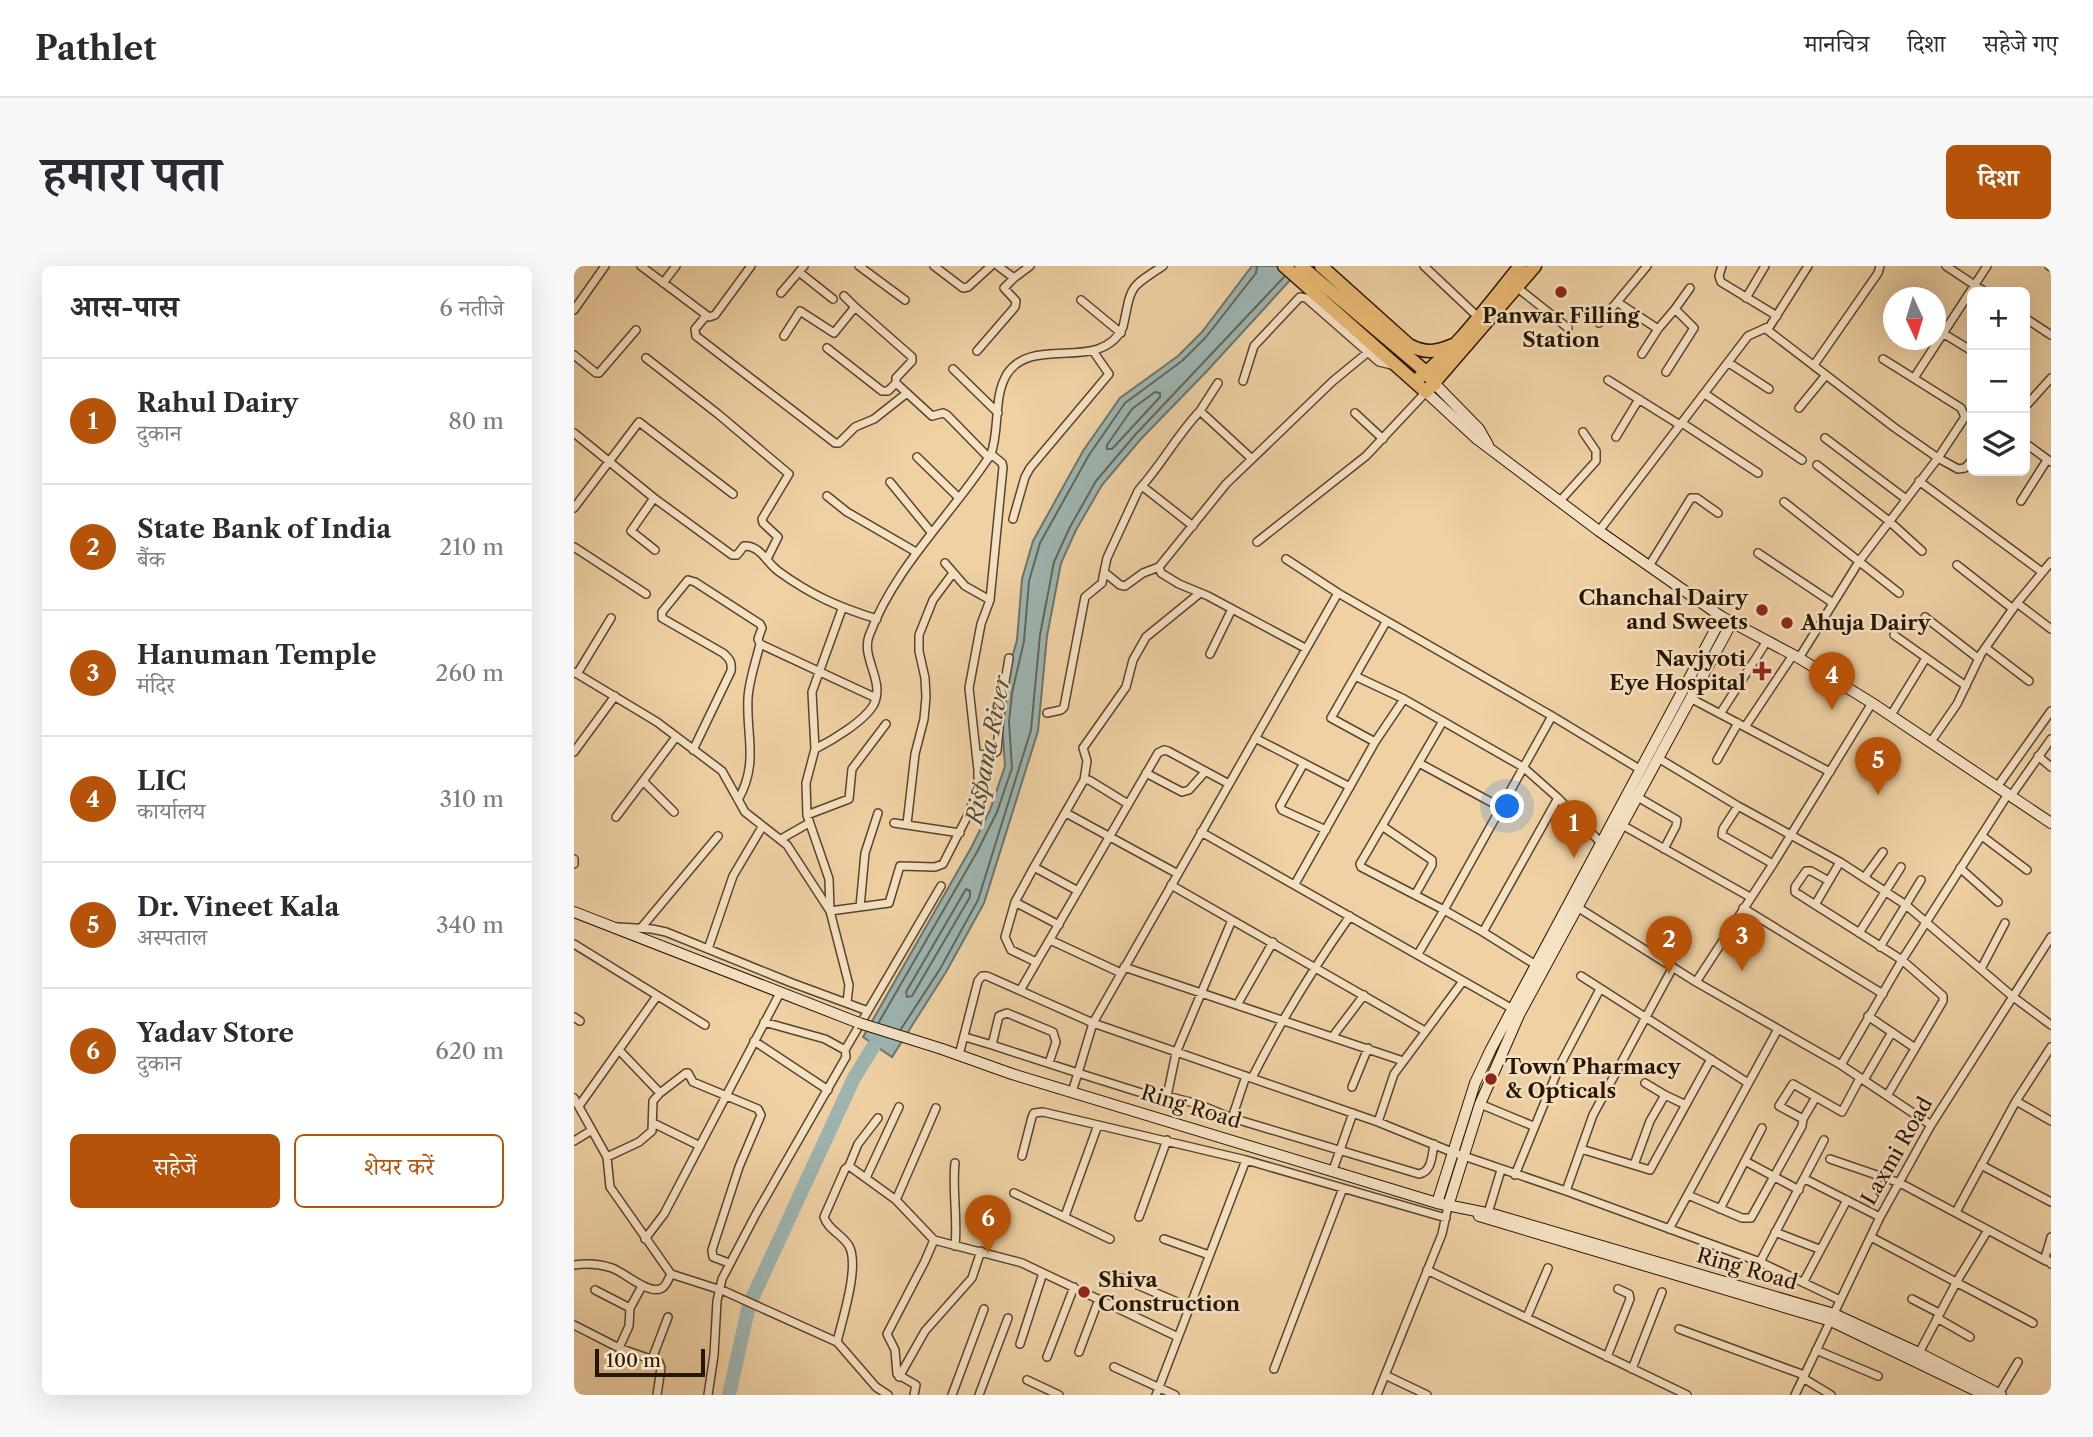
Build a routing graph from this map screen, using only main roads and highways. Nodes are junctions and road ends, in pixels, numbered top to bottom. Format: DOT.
graph roads {
  1 [pos="1284,266"];
  2 [pos="1301,266"];
  3 [pos="1520,266"];
  4 [pos="1535,266"];
  5 [pos="1325,269"];
  6 [pos="1513,284"];
  7 [pos="1453,345"];
  8 [pos="1376,346"];
  9 [pos="1426,373"];
  10 [pos="1414,382"];
  11 [pos="1431,388"];
  1 -- 8 [label="highway"];
  2 -- 8 [label="highway"];
  3 -- 6 [label="highway"];
  4 -- 6 [label="highway"];
  5 -- 7 [label="highway"];
  6 -- 7 [label="highway"];
  6 -- 11 [label="highway"];
  7 -- 9 [label="highway"];
  8 -- 9 [label="highway"];
  8 -- 10 [label="highway"];
  9 -- 10 [label="highway"];
  9 -- 11 [label="highway"];
  10 -- 11 [label="highway"];
}
